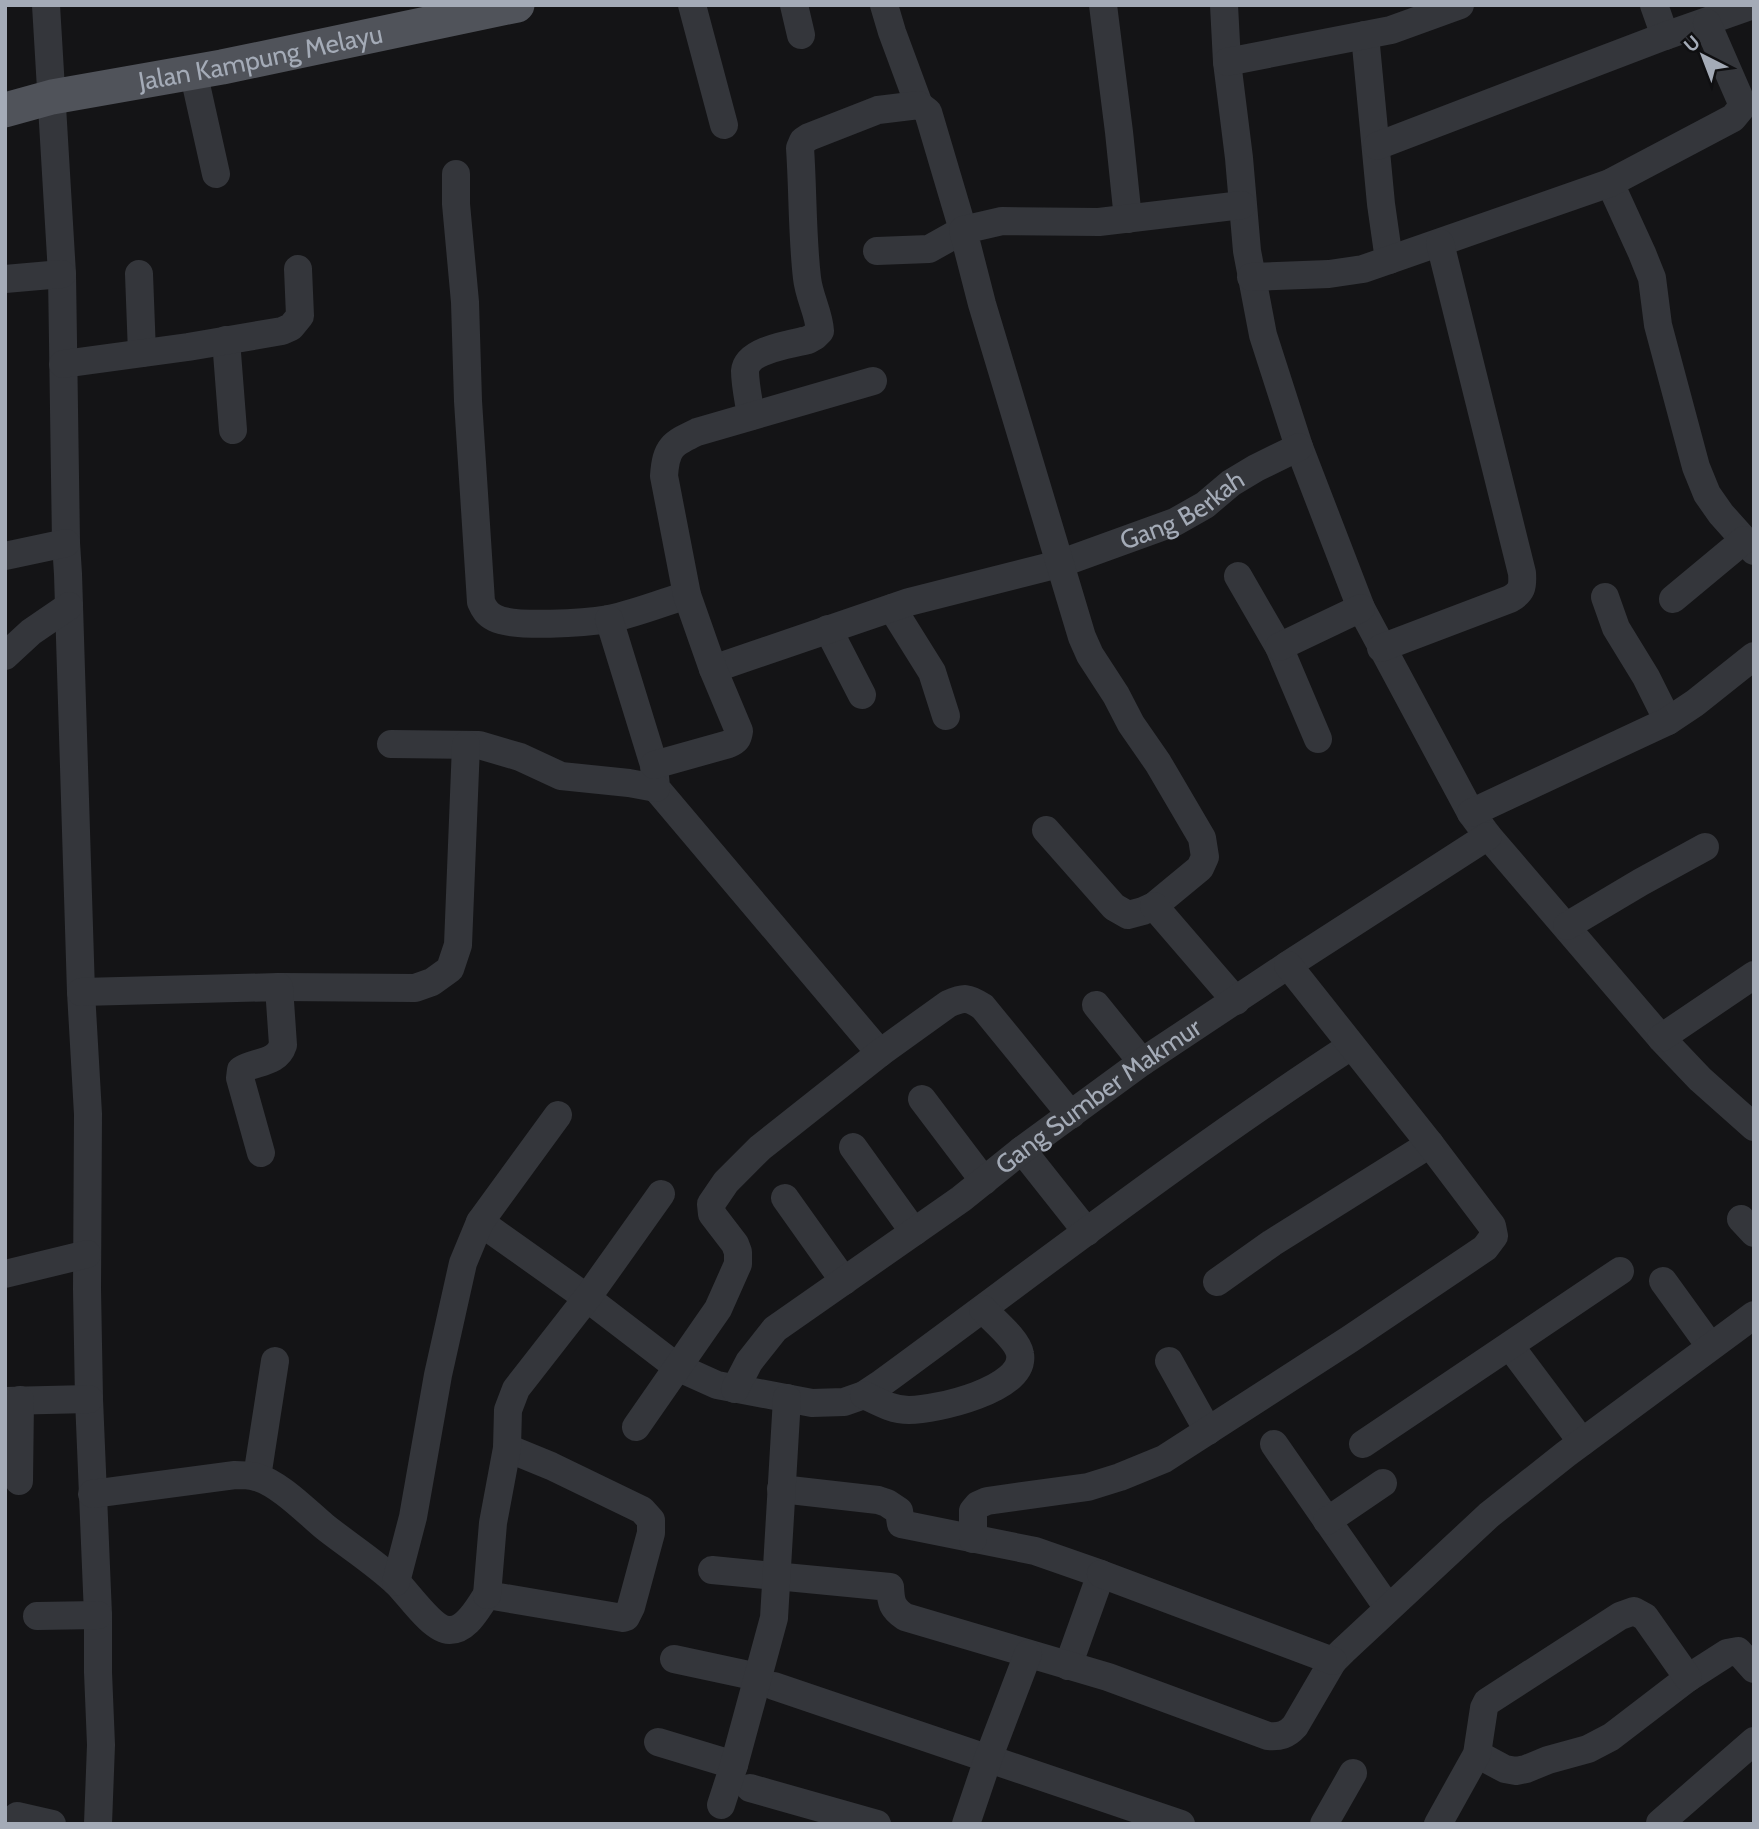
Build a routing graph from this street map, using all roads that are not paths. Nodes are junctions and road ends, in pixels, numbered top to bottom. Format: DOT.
graph roads {
  1 [pos="46,5"];
  2 [pos="517,5"];
  3 [pos="692,5"];
  4 [pos="794,5"];
  5 [pos="884,5"];
  6 [pos="1103,5"];
  7 [pos="1224,5"];
  8 [pos="1460,5"];
  9 [pos="1654,5"];
  10 [pos="1753,5"];
  11 [pos="472,10"];
  12 [pos="1707,23"];
  13 [pos="801,35"];
  14 [pos="1366,35"];
  15 [pos="1665,36"];
  16 [pos="1227,62"];
  17 [pos="193,71"];
  18 [pos="52,97"];
  19 [pos="919,105"];
  20 [pos="5,110"];
  21 [pos="724,125"];
  22 [pos="1377,146"];
  23 [pos="216,174"];
  24 [pos="456,174"];
  25 [pos="1610,183"];
  26 [pos="1242,205"];
  27 [pos="1128,219"];
  28 [pos="963,230"];
  29 [pos="1440,243"];
  30 [pos="877,251"];
  31 [pos="1389,260"];
  32 [pos="298,269"];
  33 [pos="62,274"];
  34 [pos="139,274"];
  35 [pos="1251,277"];
  36 [pos="5,279"];
  37 [pos="226,340"];
  38 [pos="142,353"];
  39 [pos="63,364"];
  40 [pos="873,381"];
  41 [pos="751,416"];
  42 [pos="233,430"];
  43 [pos="1299,447"];
  44 [pos="1748,538"];
  45 [pos="66,543"];
  46 [pos="5,556"];
  47 [pos="1059,564"];
  48 [pos="1238,576"];
  49 [pos="687,595"];
  50 [pos="1605,597"];
  51 [pos="1673,599"];
  52 [pos="69,606"];
  53 [pos="892,608"];
  54 [pos="1361,608"];
  55 [pos="609,619"];
  56 [pos="828,629"];
  57 [pos="1279,647"];
  58 [pos="1381,648"];
  59 [pos="5,656"];
  60 [pos="1754,656"];
  61 [pos="713,669"];
  62 [pos="862,695"];
  63 [pos="946,716"];
  64 [pos="1668,721"];
  65 [pos="1318,739"];
  66 [pos="391,744"];
  67 [pos="466,745"];
  68 [pos="655,777"];
  69 [pos="1471,813"];
  70 [pos="1046,830"];
  71 [pos="1488,836"];
  72 [pos="1705,848"];
  73 [pos="1154,906"];
  74 [pos="1567,926"];
  75 [pos="1287,965"];
  76 [pos="1754,975"];
  77 [pos="279,987"];
  78 [pos="80,992"];
  79 [pos="1236,1001"];
  80 [pos="1096,1004"];
  81 [pos="1661,1038"];
  82 [pos="1351,1046"];
  83 [pos="880,1053"];
  84 [pos="1142,1062"];
  85 [pos="922,1098"];
  86 [pos="558,1115"];
  87 [pos="1071,1115"];
  88 [pos="1754,1127"];
  89 [pos="1430,1144"];
  90 [pos="853,1147"];
  91 [pos="1023,1150"];
  92 [pos="261,1153"];
  93 [pos="984,1181"];
  94 [pos="661,1194"];
  95 [pos="785,1198"];
  96 [pos="480,1222"];
  97 [pos="914,1231"];
  98 [pos="1087,1232"];
  99 [pos="87,1254"];
  100 [pos="1620,1271"];
  101 [pos="5,1274"];
  102 [pos="844,1281"];
  103 [pos="1663,1281"];
  104 [pos="1217,1282"];
  105 [pos="587,1298"];
  106 [pos="983,1309"];
  107 [pos="1754,1315"];
  108 [pos="1510,1346"];
  109 [pos="1710,1346"];
  110 [pos="275,1361"];
  111 [pos="1169,1361"];
  112 [pos="677,1367"];
  113 [pos="735,1389"];
  114 [pos="864,1395"];
  115 [pos="787,1398"];
  116 [pos="89,1399"];
  117 [pos="12,1401"];
  118 [pos="636,1427"];
  119 [pos="1208,1431"];
  120 [pos="1582,1442"];
  121 [pos="1274,1444"];
  122 [pos="1363,1444"];
  123 [pos="507,1448"];
  124 [pos="257,1477"];
  125 [pos="19,1481"];
  126 [pos="1383,1483"];
  127 [pos="782,1489"];
  128 [pos="92,1493"];
  129 [pos="1327,1521"];
  130 [pos="974,1539"];
  131 [pos="712,1570"];
  132 [pos="1101,1574"];
  133 [pos="776,1575"];
  134 [pos="396,1582"];
  135 [pos="487,1595"];
  136 [pos="1388,1608"];
  137 [pos="98,1615"];
  138 [pos="37,1616"];
  139 [pos="1028,1654"];
  140 [pos="674,1658"];
  141 [pos="1333,1661"];
  142 [pos="1068,1666"];
  143 [pos="1754,1669"];
  144 [pos="1688,1678"];
  145 [pos="766,1681"];
  146 [pos="1754,1741"];
  147 [pos="658,1742"];
  148 [pos="1477,1754"];
  149 [pos="988,1759"];
  150 [pos="734,1765"];
  151 [pos="1353,1773"];
  152 [pos="750,1788"];
  153 [pos="721,1805"];
  154 [pos="17,1816"];
  155 [pos="1660,1823"];
  156 [pos="52,1824"];
  157 [pos="98,1824"];
  158 [pos="877,1824"];
  159 [pos="966,1824"];
  160 [pos="1181,1824"];
  161 [pos="1324,1824"];
  162 [pos="1438,1824"];
  1 -- 18 [label="street"];
  2 -- 11 [label="main road, Jalan Kampung Melayu"];
  3 -- 21 [label="street"];
  4 -- 13 [label="street"];
  5 -- 19 [label="street"];
  6 -- 27 [label="street"];
  7 -- 16 [label="street"];
  8 -- 14 [label="street"];
  9 -- 15 [label="street"];
  10 -- 12 [label="street"];
  11 -- 17 [label="main road, Jalan Kampung Melayu"];
  12 -- 15 [label="street"];
  12 -- 25 [label="street"];
  14 -- 16 [label="street"];
  14 -- 22 [label="street"];
  15 -- 22 [label="street"];
  16 -- 26 [label="street"];
  17 -- 18 [label="main road, Jalan Kampung Melayu"];
  17 -- 23 [label="street"];
  18 -- 20 [label="main road, Jalan Kampung Melayu"];
  18 -- 33 [label="street"];
  19 -- 28 [label="street"];
  19 -- 41 [label="street"];
  22 -- 31 [label="street"];
  24 -- 55 [label="street"];
  25 -- 29 [label="street"];
  25 -- 44 [label="street"];
  26 -- 27 [label="street"];
  26 -- 35 [label="street"];
  27 -- 28 [label="street"];
  28 -- 30 [label="street"];
  28 -- 47 [label="street"];
  29 -- 31 [label="street"];
  29 -- 58 [label="street"];
  31 -- 35 [label="street"];
  32 -- 37 [label="street"];
  33 -- 36 [label="street"];
  33 -- 39 [label="street"];
  34 -- 38 [label="street"];
  35 -- 43 [label="street"];
  37 -- 38 [label="street"];
  37 -- 42 [label="street"];
  38 -- 39 [label="street"];
  39 -- 45 [label="street"];
  40 -- 41 [label="street"];
  41 -- 49 [label="street"];
  43 -- 47 [label="street, Gang Berkah"];
  43 -- 54 [label="street"];
  44 -- 51 [label="street"];
  45 -- 46 [label="street"];
  45 -- 52 [label="street"];
  47 -- 53 [label="street, Gang Berkah"];
  47 -- 73 [label="street"];
  48 -- 57 [label="street"];
  49 -- 55 [label="street"];
  49 -- 61 [label="street"];
  50 -- 64 [label="street"];
  52 -- 59 [label="street"];
  52 -- 78 [label="street"];
  53 -- 56 [label="street, Gang Berkah"];
  53 -- 63 [label="street"];
  54 -- 57 [label="street"];
  54 -- 58 [label="street"];
  55 -- 68 [label="street"];
  56 -- 61 [label="street, Gang Berkah"];
  56 -- 62 [label="street"];
  57 -- 65 [label="street"];
  58 -- 69 [label="street"];
  60 -- 64 [label="street"];
  61 -- 68 [label="street"];
  64 -- 69 [label="street"];
  66 -- 67 [label="street"];
  67 -- 68 [label="street"];
  67 -- 77 [label="street"];
  68 -- 83 [label="street"];
  69 -- 71 [label="street"];
  70 -- 73 [label="street"];
  71 -- 74 [label="street"];
  71 -- 75 [label="street, Gang Sumber Makmur"];
  72 -- 74 [label="street"];
  73 -- 79 [label="street"];
  74 -- 81 [label="street"];
  75 -- 79 [label="street, Gang Sumber Makmur"];
  75 -- 82 [label="street"];
  76 -- 81 [label="street"];
  77 -- 78 [label="street"];
  77 -- 92 [label="street"];
  78 -- 99 [label="street"];
  79 -- 84 [label="street, Gang Sumber Makmur"];
  80 -- 84 [label="street"];
  81 -- 88 [label="street"];
  82 -- 89 [label="street"];
  82 -- 98 [label="street"];
  83 -- 87 [label="street"];
  83 -- 112 [label="street"];
  84 -- 87 [label="street, Gang Sumber Makmur"];
  85 -- 93 [label="street"];
  86 -- 96 [label="street"];
  87 -- 91 [label="street, Gang Sumber Makmur"];
  89 -- 104 [label="street"];
  89 -- 119 [label="street"];
  90 -- 97 [label="street"];
  91 -- 93 [label="street, Gang Sumber Makmur"];
  91 -- 98 [label="street"];
  93 -- 97 [label="street, Gang Sumber Makmur"];
  94 -- 105 [label="street"];
  95 -- 102 [label="street"];
  96 -- 105 [label="street"];
  96 -- 134 [label="street"];
  97 -- 102 [label="street, Gang Sumber Makmur"];
  98 -- 106 [label="street"];
  99 -- 101 [label="street"];
  99 -- 116 [label="street"];
  100 -- 108 [label="street"];
  102 -- 113 [label="street, Gang Sumber Makmur"];
  103 -- 109 [label="street"];
  105 -- 112 [label="street"];
  105 -- 123 [label="street"];
  106 -- 114 [label="street"];
  106 -- 114 [label="street"];
  107 -- 109 [label="street"];
  108 -- 120 [label="street"];
  108 -- 122 [label="street"];
  109 -- 120 [label="street"];
  110 -- 124 [label="street"];
  111 -- 119 [label="street"];
  112 -- 113 [label="street"];
  112 -- 118 [label="street"];
  113 -- 115 [label="street"];
  114 -- 115 [label="street"];
  115 -- 127 [label="street"];
  116 -- 117 [label="street"];
  116 -- 128 [label="street"];
  117 -- 125 [label="street"];
  119 -- 130 [label="street"];
  120 -- 136 [label="street"];
  121 -- 129 [label="street"];
  123 -- 135 [label="street"];
  123 -- 135 [label="street"];
  124 -- 128 [label="street"];
  124 -- 134 [label="street"];
  126 -- 129 [label="street"];
  127 -- 130 [label="street"];
  127 -- 133 [label="street"];
  128 -- 137 [label="street"];
  129 -- 136 [label="street"];
  130 -- 132 [label="street"];
  131 -- 133 [label="street"];
  132 -- 141 [label="street"];
  132 -- 142 [label="street"];
  133 -- 139 [label="street"];
  133 -- 145 [label="street"];
  134 -- 135 [label="street"];
  136 -- 141 [label="street"];
  137 -- 138 [label="street"];
  137 -- 157 [label="street"];
  139 -- 142 [label="street"];
  139 -- 149 [label="street"];
  140 -- 145 [label="street"];
  141 -- 142 [label="street"];
  143 -- 144 [label="street"];
  144 -- 148 [label="street"];
  144 -- 148 [label="street"];
  145 -- 149 [label="street"];
  145 -- 150 [label="street"];
  146 -- 155 [label="street"];
  147 -- 150 [label="street"];
  148 -- 162 [label="street"];
  149 -- 159 [label="street"];
  149 -- 160 [label="street"];
  150 -- 153 [label="street"];
  151 -- 161 [label="street"];
  152 -- 158 [label="street"];
  154 -- 156 [label="street"];
}
